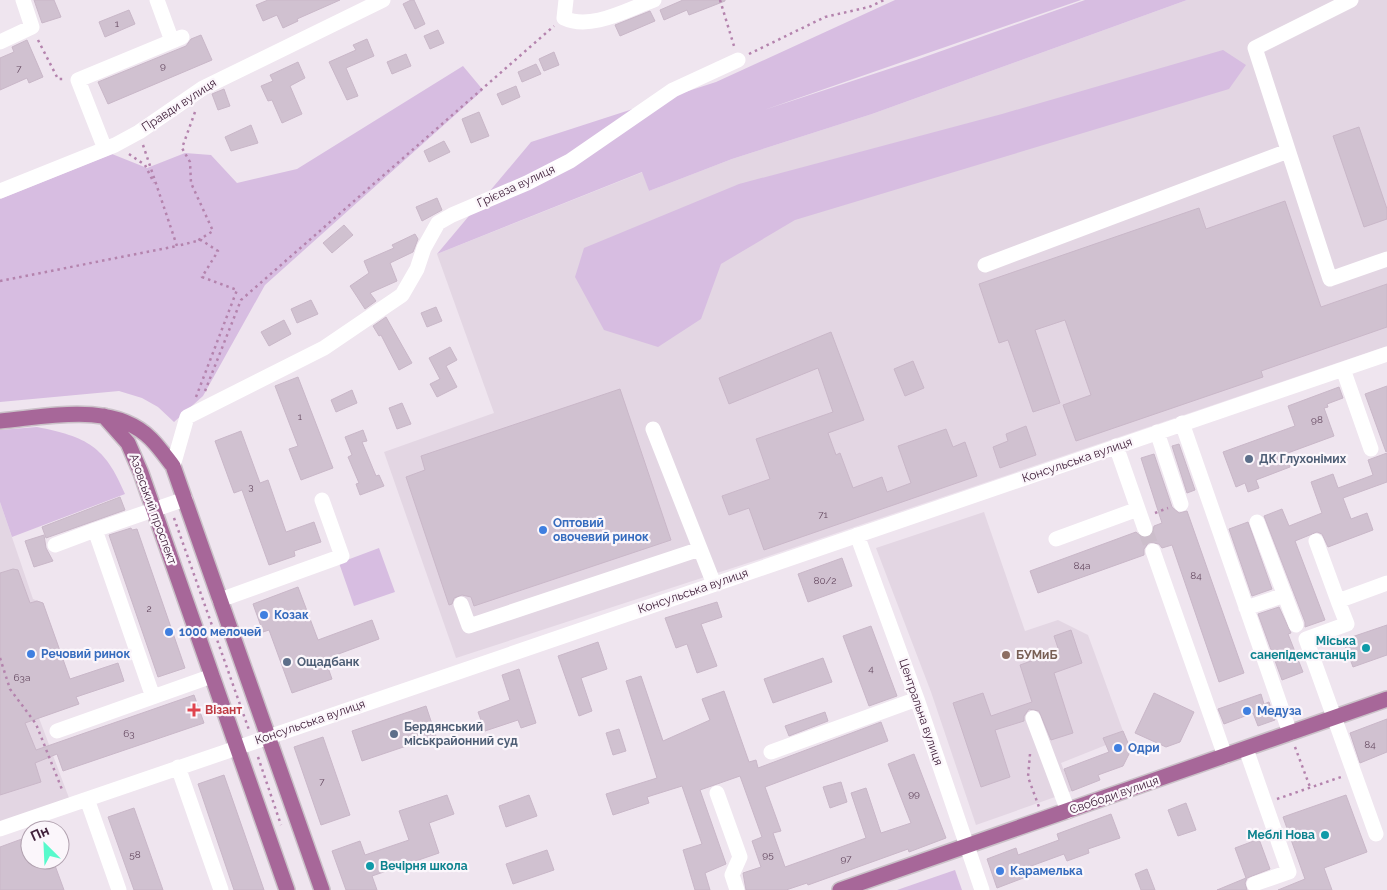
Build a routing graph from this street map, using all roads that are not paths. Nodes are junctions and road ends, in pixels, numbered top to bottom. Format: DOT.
graph roads {
  1 [pos="23,0"];
  2 [pos="157,0"];
  3 [pos="383,0"];
  4 [pos="566,0"];
  5 [pos="654,0"];
  6 [pos="1351,0"];
  7 [pos="0,42"];
  8 [pos="738,60"];
  9 [pos="110,147"];
  10 [pos="1288,150"];
  11 [pos="0,191"];
  12 [pos="1387,259"];
  13 [pos="985,265"];
  14 [pos="1387,354"];
  15 [pos="1343,369"];
  16 [pos="104,416"];
  17 [pos="0,421"];
  18 [pos="1182,423"];
  19 [pos="653,429"];
  20 [pos="1157,432"];
  21 [pos="1116,446"];
  22 [pos="1371,449"];
  23 [pos="173,466"];
  24 [pos="185,499"];
  25 [pos="322,500"];
  26 [pos="1181,504"];
  27 [pos="1138,509"];
  28 [pos="154,510"];
  29 [pos="1257,522"];
  30 [pos="1146,529"];
  31 [pos="95,530"];
  32 [pos="857,535"];
  33 [pos="1056,539"];
  34 [pos="1316,541"];
  35 [pos="55,545"];
  36 [pos="700,549"];
  37 [pos="1153,551"];
  38 [pos="1387,583"];
  39 [pos="714,584"];
  40 [pos="1285,594"];
  41 [pos="220,600"];
  42 [pos="1338,601"];
  43 [pos="461,604"];
  44 [pos="1246,608"];
  45 [pos="1296,625"];
  46 [pos="212,676"];
  47 [pos="153,697"];
  48 [pos="917,699"];
  49 [pos="1387,699"];
  50 [pos="1033,718"];
  51 [pos="1334,718"];
  52 [pos="57,731"];
  53 [pos="1290,733"];
  54 [pos="268,736"];
  55 [pos="237,747"];
  56 [pos="1246,749"];
  57 [pos="771,752"];
  58 [pos="1225,756"];
  59 [pos="178,767"];
  60 [pos="717,793"];
  61 [pos="87,798"];
  62 [pos="1068,811"];
  63 [pos="0,829"];
  64 [pos="1376,834"];
  65 [pos="967,847"];
  66 [pos="1254,884"];
  67 [pos="119,890"];
  68 [pos="221,890"];
  69 [pos="287,890"];
  70 [pos="322,890"];
  71 [pos="737,890"];
  72 [pos="840,890"];
  73 [pos="982,890"];
  1 -- 7 [label="street"];
  2 -- 9 [label="street"];
  3 -- 9 [label="street, Правди вулиця"];
  4 -- 5 [label="street"];
  6 -- 10 [label="street"];
  8 -- 23 [label="street, Грієвза вулиця"];
  9 -- 11 [label="street, Правди вулиця"];
  10 -- 12 [label="street"];
  10 -- 13 [label="street"];
  14 -- 15 [label="street, Консульська вулиця"];
  15 -- 18 [label="street, Консульська вулиця"];
  15 -- 22 [label="street"];
  16 -- 17 [label="main road"];
  16 -- 23 [label="main road, Азовський проспект"];
  16 -- 28 [label="main road, Азовський проспект"];
  18 -- 20 [label="street, Консульська вулиця"];
  18 -- 44 [label="street"];
  19 -- 36 [label="street"];
  20 -- 21 [label="street, Консульська вулиця"];
  20 -- 26 [label="street"];
  21 -- 27 [label="street"];
  21 -- 32 [label="street, Консульська вулиця"];
  23 -- 24 [label="main road, Азовський проспект"];
  24 -- 28 [label="street"];
  24 -- 41 [label="main road, Азовський проспект"];
  25 -- 41 [label="street"];
  27 -- 30 [label="street"];
  27 -- 33 [label="street"];
  28 -- 31 [label="street"];
  28 -- 46 [label="main road, Азовський проспект"];
  29 -- 40 [label="street"];
  31 -- 35 [label="street"];
  31 -- 47 [label="street"];
  32 -- 39 [label="street, Консульська вулиця"];
  32 -- 48 [label="street, Центральна вулиця"];
  34 -- 42 [label="street"];
  36 -- 39 [label="street"];
  36 -- 43 [label="street"];
  37 -- 58 [label="street"];
  38 -- 42 [label="street"];
  39 -- 54 [label="street, Консульська вулиця"];
  40 -- 44 [label="street"];
  40 -- 45 [label="street"];
  41 -- 54 [label="main road, Азовський проспект"];
  42 -- 51 [label="street"];
  44 -- 53 [label="street"];
  46 -- 47 [label="street"];
  46 -- 55 [label="main road, Азовський проспект"];
  47 -- 52 [label="street"];
  48 -- 57 [label="street"];
  48 -- 65 [label="street, Центральна вулиця"];
  49 -- 51 [label="main road, Свободи вулиця"];
  50 -- 62 [label="street"];
  51 -- 53 [label="main road, Свободи вулиця"];
  51 -- 64 [label="street"];
  53 -- 56 [label="main road, Свободи вулиця"];
  54 -- 55 [label="street, Консульська вулиця"];
  54 -- 70 [label="main road, Азовський проспект"];
  55 -- 59 [label="street, Консульська вулиця"];
  55 -- 69 [label="main road, Азовський проспект"];
  56 -- 58 [label="main road, Свободи вулиця"];
  56 -- 66 [label="street"];
  58 -- 62 [label="main road, Свободи вулиця"];
  59 -- 61 [label="street, Консульська вулиця"];
  59 -- 68 [label="street"];
  60 -- 71 [label="street"];
  61 -- 63 [label="street, Консульська вулиця"];
  61 -- 67 [label="street"];
  62 -- 65 [label="main road, Свободи вулиця"];
  65 -- 72 [label="main road, Свободи вулиця"];
  65 -- 73 [label="street, Центральна вулиця"];
}
